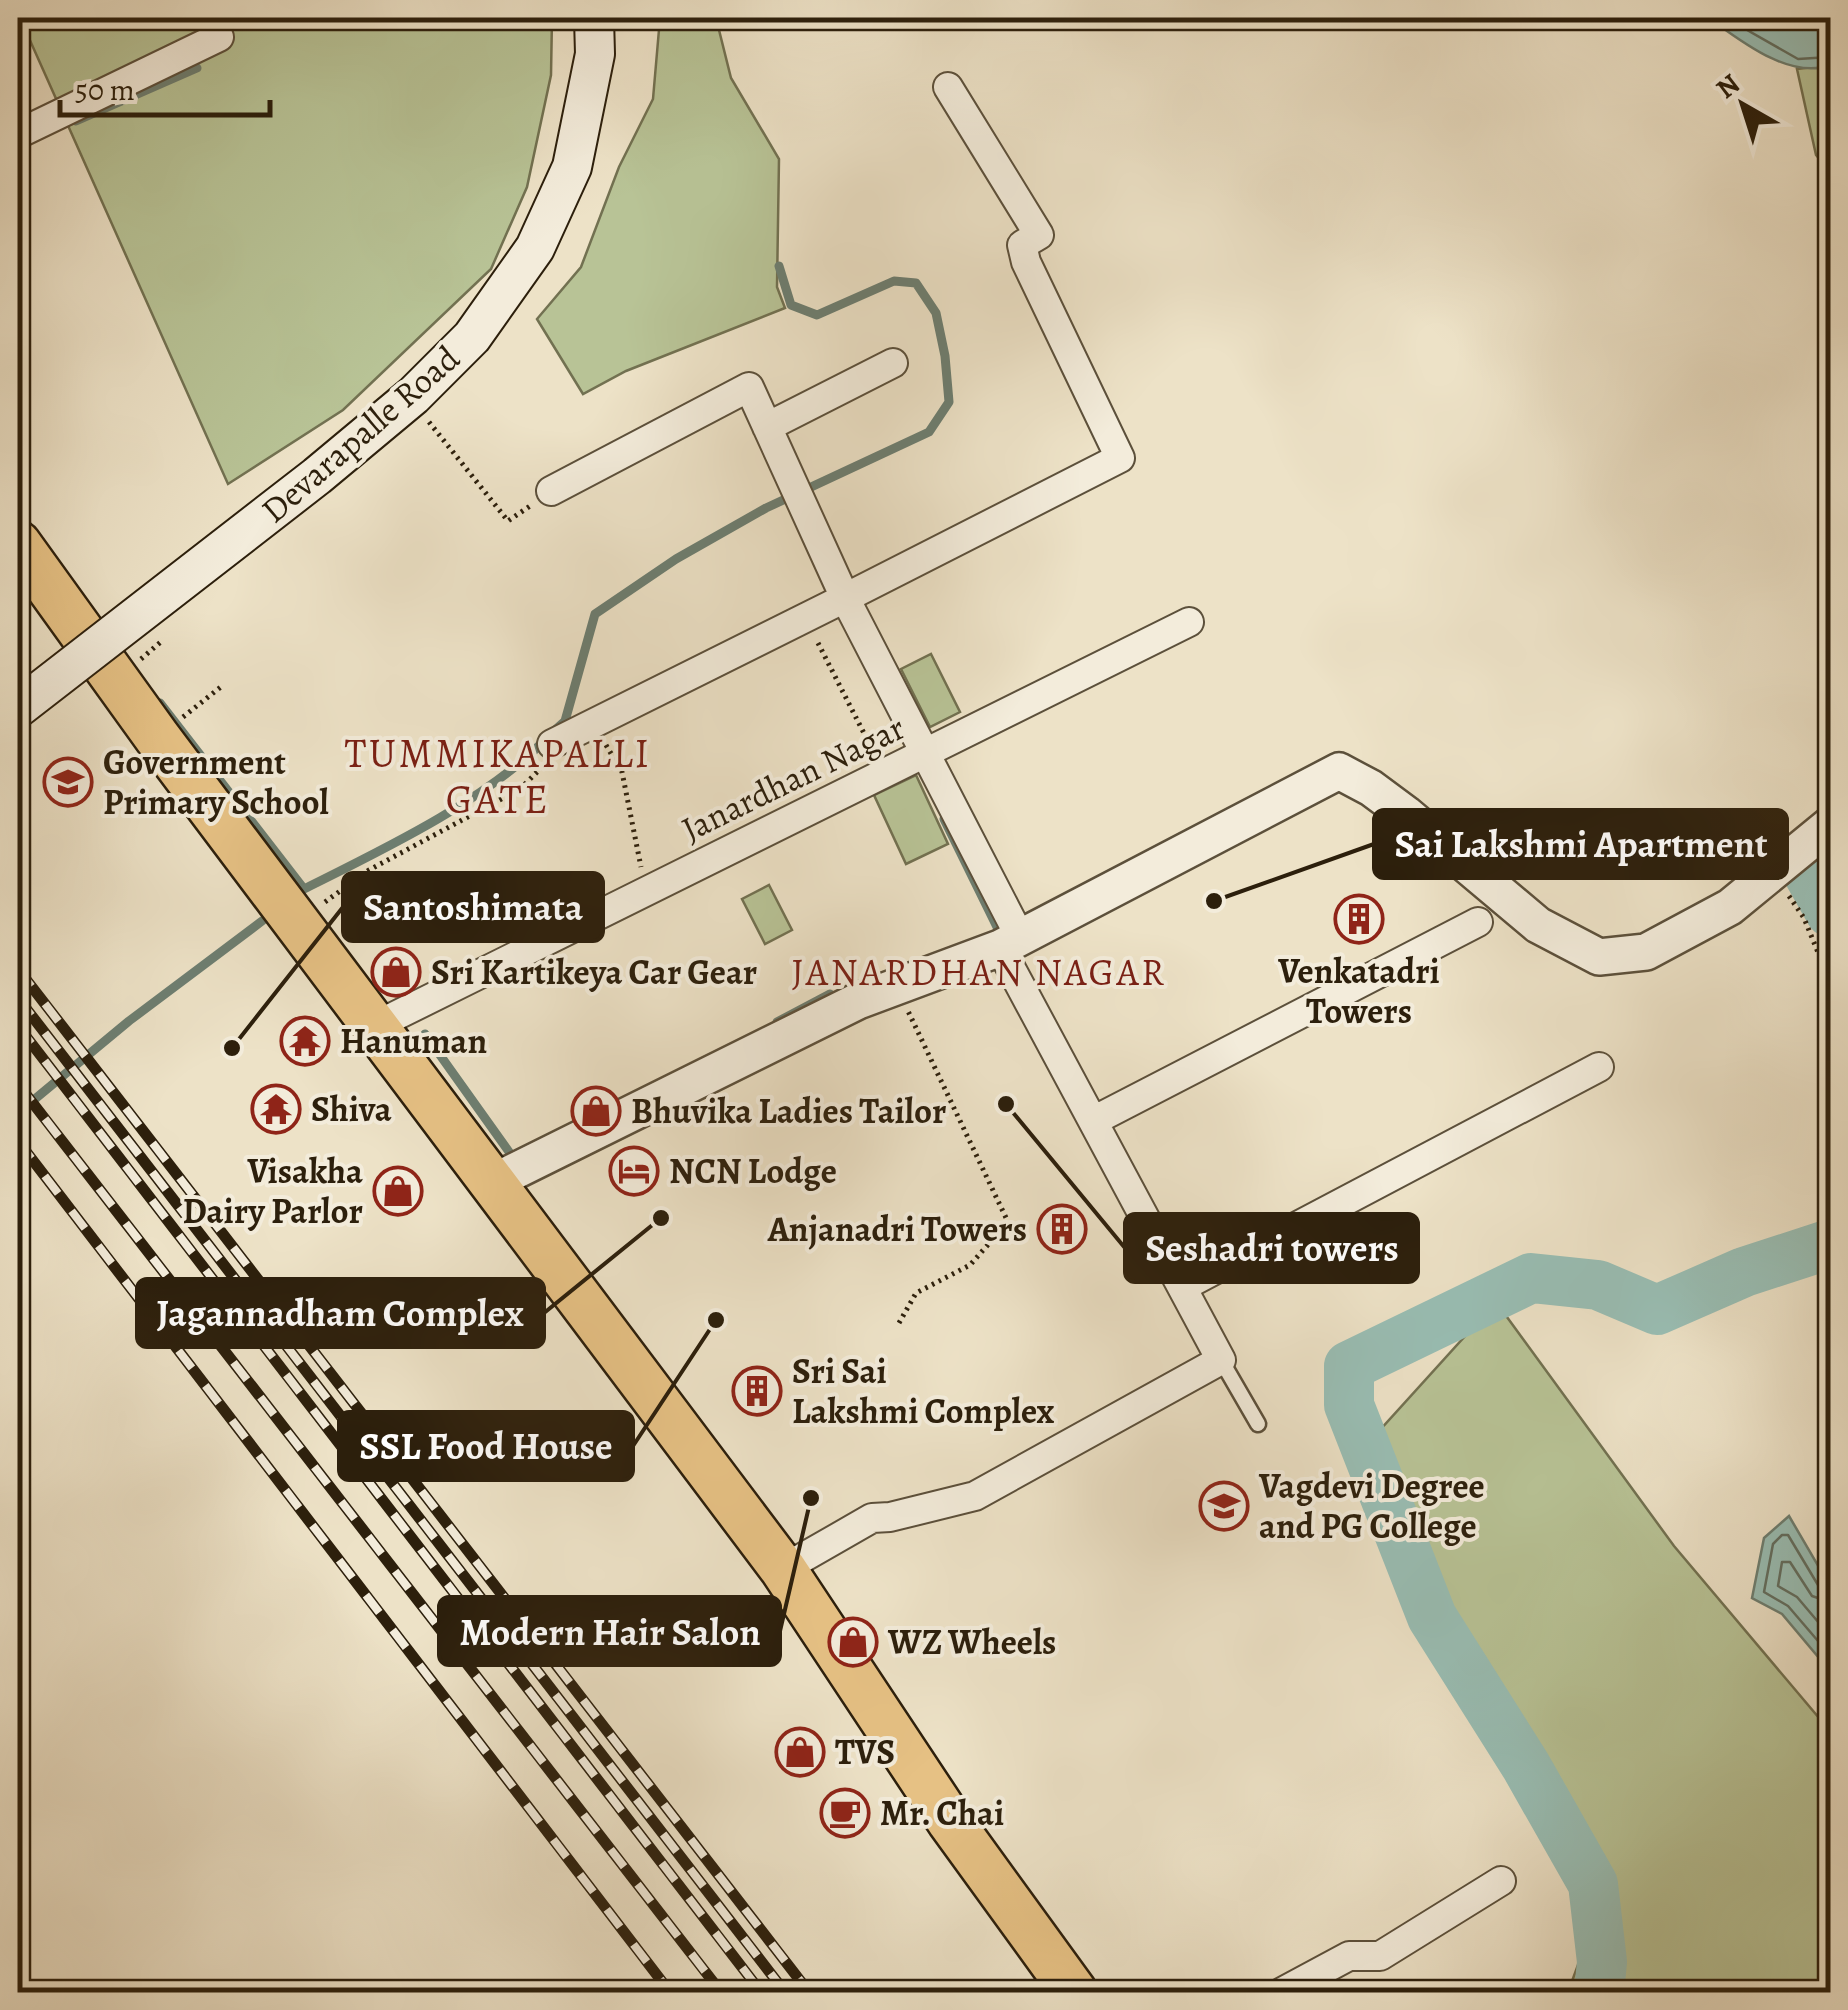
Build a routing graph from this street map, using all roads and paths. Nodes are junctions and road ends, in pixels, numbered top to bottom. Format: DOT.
graph roads {
  1 [pos="594,18"];
  2 [pos="219,37"];
  3 [pos="948,87"];
  4 [pos="18,134"];
  5 [pos="893,363"];
  6 [pos="428,420"];
  7 [pos="767,427"];
  8 [pos="551,491"];
  9 [pos="18,544"];
  10 [pos="845,598"];
  11 [pos="806,618"];
  12 [pos="1189,622"];
  13 [pos="170,634"];
  14 [pos="116,681"];
  15 [pos="222,686"];
  16 [pos="18,708"];
  17 [pos="594,724"];
  18 [pos="157,737"];
  19 [pos="552,744"];
  20 [pos="925,754"];
  21 [pos="884,774"];
  22 [pos="1830,825"];
  23 [pos="1773,872"];
  24 [pos="628,901"];
  25 [pos="1478,922"];
  26 [pos="297,923"];
  27 [pos="1010,942"];
  28 [pos="1830,982"];
  29 [pos="896,986"];
  30 [pos="375,1026"];
  31 [pos="1599,1067"];
  32 [pos="1093,1121"];
  33 [pos="493,1182"];
  34 [pos="1182,1287"];
  35 [pos="899,1322"];
  36 [pos="1222,1360"];
  37 [pos="1258,1424"];
  38 [pos="783,1569"];
  39 [pos="1501,1882"];
  40 [pos="1074,1992"];
  41 [pos="1282,1992"];
  1 -- 16 [label="main road, Devarapalle Road, bridge"];
  2 -- 4 [label="street"];
  3 -- 10 [label="street"];
  5 -- 7 [label="street"];
  6 -- 8 [label="path"];
  7 -- 8 [label="street"];
  7 -- 10 [label="street"];
  9 -- 14 [label="highway"];
  10 -- 11 [label="street"];
  10 -- 20 [label="street"];
  11 -- 17 [label="street"];
  11 -- 21 [label="path"];
  12 -- 20 [label="street, Janardhan Nagar"];
  13 -- 14 [label="path"];
  14 -- 18 [label="highway"];
  15 -- 18 [label="path"];
  17 -- 19 [label="street"];
  17 -- 24 [label="path"];
  18 -- 26 [label="highway"];
  19 -- 26 [label="path"];
  20 -- 21 [label="street, Janardhan Nagar"];
  20 -- 27 [label="street"];
  21 -- 24 [label="street, Janardhan Nagar"];
  22 -- 23 [label="street"];
  23 -- 27 [label="street"];
  23 -- 28 [label="path"];
  24 -- 30 [label="street, Janardhan Nagar"];
  25 -- 32 [label="street"];
  26 -- 30 [label="highway"];
  27 -- 29 [label="street"];
  27 -- 32 [label="street"];
  29 -- 33 [label="street"];
  29 -- 35 [label="path"];
  30 -- 33 [label="highway"];
  31 -- 34 [label="street"];
  32 -- 34 [label="street"];
  33 -- 38 [label="highway"];
  34 -- 36 [label="street"];
  36 -- 37 [label="lane"];
  36 -- 38 [label="street"];
  38 -- 40 [label="highway"];
  39 -- 41 [label="street"];
}
